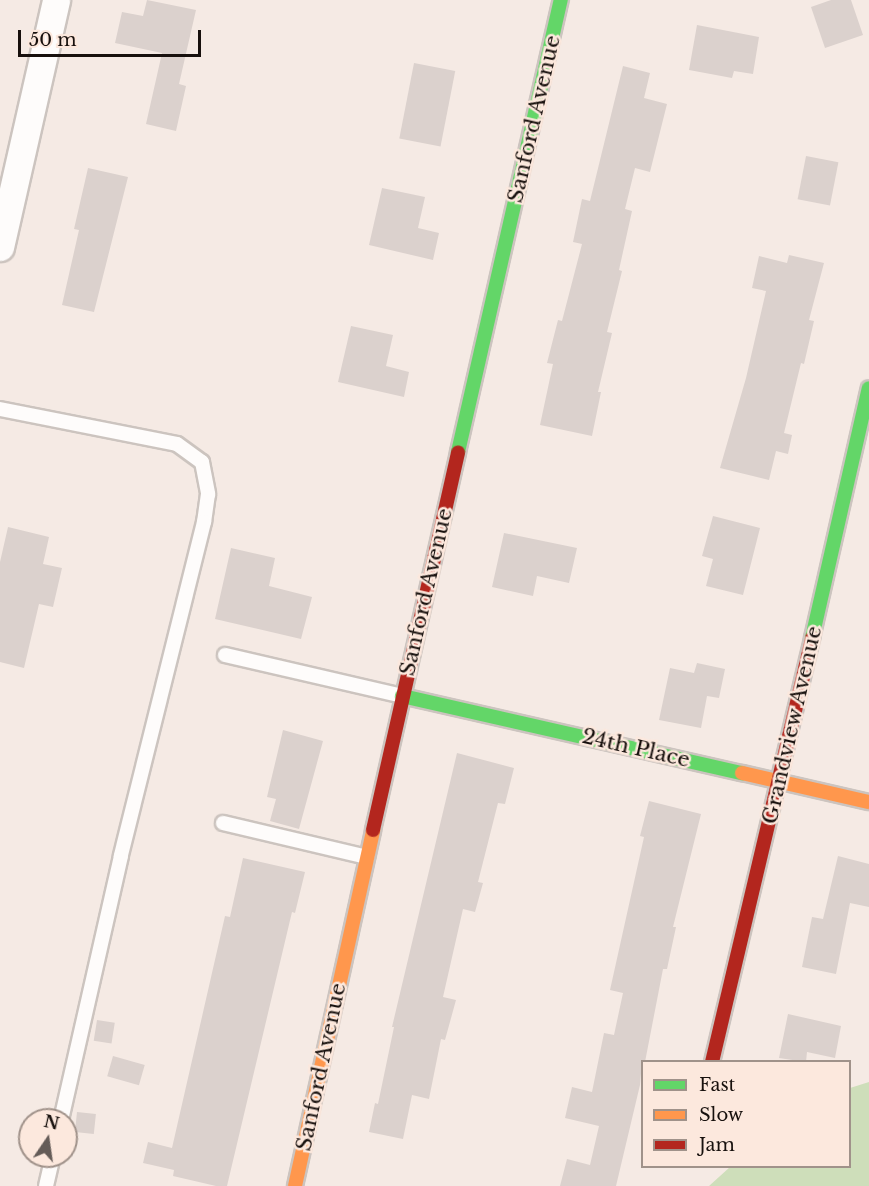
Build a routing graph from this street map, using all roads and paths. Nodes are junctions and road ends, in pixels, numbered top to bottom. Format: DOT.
graph roads {
  1 [pos="56,0"];
  2 [pos="561,0"];
  3 [pos="0,247"];
  4 [pos="869,388"];
  5 [pos="0,409"];
  6 [pos="225,655"];
  7 [pos="402,696"];
  8 [pos="780,781"];
  9 [pos="869,802"];
  10 [pos="222,823"];
  11 [pos="367,857"];
  12 [pos="712,1060"];
  13 [pos="64,1108"];
  14 [pos="50,1168"];
  15 [pos="46,1186"];
  16 [pos="295,1186"];
  1 -- 3 [label="street"];
  2 -- 7 [label="main road, Sanford Avenue"];
  4 -- 8 [label="main road, Grandview Avenue"];
  5 -- 13 [label="lane"];
  6 -- 7 [label="lane"];
  7 -- 8 [label="main road, 24th Place"];
  7 -- 11 [label="main road, Sanford Avenue"];
  8 -- 9 [label="main road, 24th Place"];
  8 -- 12 [label="main road, Grandview Avenue"];
  10 -- 11 [label="lane"];
  11 -- 16 [label="main road, Sanford Avenue"];
  14 -- 15 [label="lane"];
}
